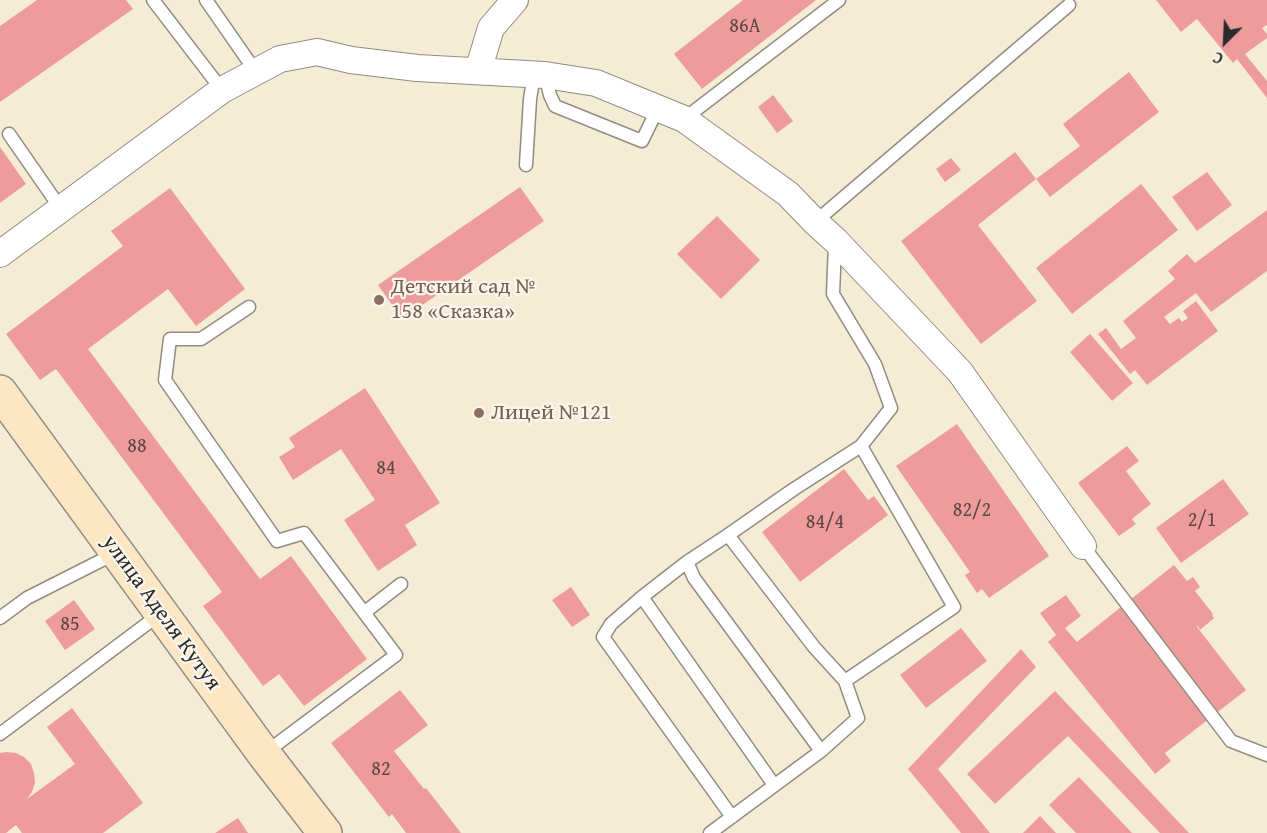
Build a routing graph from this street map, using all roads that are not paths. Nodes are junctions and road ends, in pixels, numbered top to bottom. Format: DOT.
graph roads {
  1 [pos="153,0"];
  2 [pos="206,0"];
  3 [pos="515,0"];
  4 [pos="838,0"];
  5 [pos="1069,5"];
  6 [pos="478,71"];
  7 [pos="256,72"];
  8 [pos="540,75"];
  9 [pos="222,90"];
  10 [pos="658,108"];
  11 [pos="684,119"];
  12 [pos="9,134"];
  13 [pos="526,165"];
  14 [pos="61,209"];
  15 [pos="815,222"];
  16 [pos="836,241"];
  17 [pos="0,254"];
  18 [pos="249,307"];
  19 [pos="0,392"];
  20 [pos="861,446"];
  21 [pos="728,535"];
  22 [pos="1083,546"];
  23 [pos="118,553"];
  24 [pos="687,562"];
  25 [pos="401,584"];
  26 [pos="642,597"];
  27 [pos="365,612"];
  28 [pos="162,613"];
  29 [pos="0,618"];
  30 [pos="845,681"];
  31 [pos="0,734"];
  32 [pos="821,751"];
  33 [pos="264,754"];
  34 [pos="1267,756"];
  35 [pos="774,785"];
  36 [pos="732,817"];
  37 [pos="325,833"];
  38 [pos="710,833"];
  1 -- 9 [label="lane"];
  2 -- 7 [label="lane"];
  3 -- 6 [label="street"];
  4 -- 11 [label="lane"];
  5 -- 15 [label="lane"];
  6 -- 7 [label="street"];
  6 -- 8 [label="street"];
  7 -- 9 [label="street"];
  8 -- 10 [label="street"];
  8 -- 10 [label="lane"];
  8 -- 13 [label="lane"];
  9 -- 14 [label="street"];
  10 -- 11 [label="street"];
  11 -- 15 [label="street"];
  12 -- 14 [label="lane"];
  14 -- 17 [label="street"];
  15 -- 16 [label="street"];
  16 -- 20 [label="lane"];
  16 -- 22 [label="street"];
  18 -- 27 [label="lane"];
  19 -- 23 [label="main road, улица Аделя Кутуя"];
  20 -- 21 [label="lane"];
  20 -- 30 [label="lane"];
  21 -- 24 [label="lane"];
  21 -- 30 [label="lane"];
  22 -- 34 [label="lane"];
  23 -- 28 [label="main road, улица Аделя Кутуя"];
  23 -- 29 [label="lane"];
  24 -- 26 [label="lane"];
  24 -- 32 [label="lane"];
  25 -- 27 [label="lane"];
  26 -- 35 [label="lane"];
  26 -- 36 [label="lane"];
  27 -- 33 [label="lane"];
  28 -- 31 [label="lane"];
  28 -- 33 [label="main road, улица Аделя Кутуя"];
  30 -- 32 [label="lane"];
  32 -- 35 [label="lane"];
  33 -- 37 [label="main road, улица Аделя Кутуя"];
  35 -- 36 [label="lane"];
  36 -- 38 [label="lane"];
}
